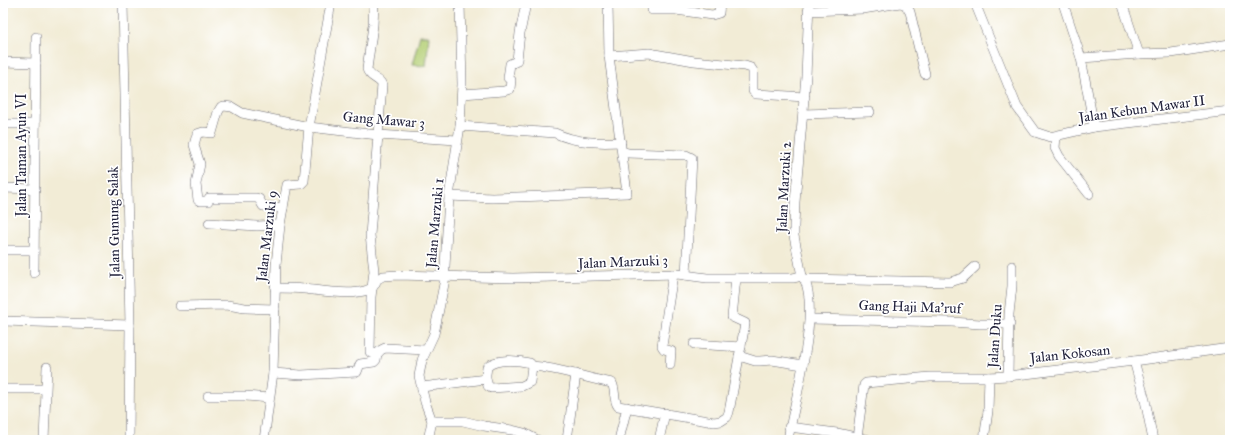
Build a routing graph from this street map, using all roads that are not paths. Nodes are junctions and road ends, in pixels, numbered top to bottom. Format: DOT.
graph roads {
  1 [pos="123,3"];
  2 [pos="331,3"];
  3 [pos="374,3"];
  4 [pos="460,3"];
  5 [pos="526,3"];
  6 [pos="608,3"];
  7 [pos="720,3"];
  8 [pos="975,3"];
  9 [pos="1063,3"];
  10 [pos="1122,3"];
  11 [pos="676,7"];
  12 [pos="809,7"];
  13 [pos="652,10"];
  14 [pos="36,37"];
  15 [pos="1230,44"];
  16 [pos="1139,54"];
  17 [pos="609,56"];
  18 [pos="1081,58"];
  19 [pos="3,62"];
  20 [pos="36,63"];
  21 [pos="925,74"];
  22 [pos="462,94"];
  23 [pos="805,97"];
  24 [pos="1230,111"];
  25 [pos="870,112"];
  26 [pos="803,114"];
  27 [pos="3,124"];
  28 [pos="35,124"];
  29 [pos="460,126"];
  30 [pos="309,127"];
  31 [pos="1094,127"];
  32 [pos="378,135"];
  33 [pos="1056,136"];
  34 [pos="457,140"];
  35 [pos="621,142"];
  36 [pos="623,152"];
  37 [pos="3,188"];
  38 [pos="35,189"];
  39 [pos="1089,194"];
  40 [pos="452,196"];
  41 [pos="283,208"];
  42 [pos="209,223"];
  43 [pos="280,225"];
  44 [pos="3,250"];
  45 [pos="34,250"];
  46 [pos="1012,266"];
  47 [pos="975,267"];
  48 [pos="34,273"];
  49 [pos="673,274"];
  50 [pos="686,275"];
  51 [pos="444,277"];
  52 [pos="803,277"];
  53 [pos="736,278"];
  54 [pos="275,288"];
  55 [pos="372,288"];
  56 [pos="179,306"];
  57 [pos="275,309"];
  58 [pos="810,319"];
  59 [pos="3,321"];
  60 [pos="1010,324"];
  61 [pos="130,325"];
  62 [pos="694,344"];
  63 [pos="742,347"];
  64 [pos="1230,348"];
  65 [pos="426,350"];
  66 [pos="378,354"];
  67 [pos="740,356"];
  68 [pos="1134,361"];
  69 [pos="803,364"];
  70 [pos="670,365"];
  71 [pos="532,366"];
  72 [pos="47,367"];
  73 [pos="273,373"];
  74 [pos="576,374"];
  75 [pos="1008,376"];
  76 [pos="989,377"];
  77 [pos="486,379"];
  78 [pos="422,387"];
  79 [pos="3,389"];
  80 [pos="45,389"];
  81 [pos="208,396"];
  82 [pos="269,398"];
  83 [pos="627,407"];
  84 [pos="665,413"];
  85 [pos="432,422"];
  86 [pos="790,427"];
  87 [pos="836,437"];
  88 [pos="857,438"];
  89 [pos="44,440"];
  90 [pos="129,440"];
  91 [pos="264,440"];
  92 [pos="428,440"];
  93 [pos="537,440"];
  94 [pos="567,440"];
  95 [pos="619,440"];
  96 [pos="659,440"];
  97 [pos="788,440"];
  98 [pos="869,440"];
  99 [pos="984,440"];
  100 [pos="1153,440"];
  1 -- 61 [label="street, Jalan Gunung Salak"];
  2 -- 30 [label="street, Jalan Marzuki 9"];
  3 -- 32 [label="street"];
  4 -- 22 [label="street, Jalan Marzuki 1"];
  5 -- 22 [label="street"];
  6 -- 17 [label="street"];
  7 -- 11 [label="street"];
  8 -- 33 [label="street, Jalan Kebun Mawar II"];
  9 -- 18 [label="street"];
  10 -- 16 [label="street"];
  11 -- 13 [label="street"];
  12 -- 21 [label="street"];
  12 -- 23 [label="street, Jalan Marzuki 2"];
  14 -- 20 [label="street, Jalan Taman Ayun VI"];
  15 -- 16 [label="street"];
  16 -- 18 [label="street"];
  17 -- 23 [label="street"];
  17 -- 35 [label="street"];
  18 -- 31 [label="street"];
  19 -- 20 [label="street"];
  20 -- 28 [label="street, Jalan Taman Ayun VI"];
  22 -- 29 [label="street, Jalan Marzuki 1"];
  23 -- 26 [label="street, Jalan Marzuki 2"];
  24 -- 31 [label="street, Jalan Kebun Mawar II"];
  25 -- 26 [label="street"];
  26 -- 52 [label="street, Jalan Marzuki 2"];
  27 -- 28 [label="street"];
  28 -- 38 [label="street, Jalan Taman Ayun VI"];
  29 -- 34 [label="street, Jalan Marzuki 1"];
  29 -- 35 [label="street"];
  30 -- 32 [label="street, Gang Mawar 3"];
  30 -- 41 [label="street, Jalan Marzuki 9"];
  30 -- 41 [label="street, Gang Mawar 3"];
  31 -- 33 [label="street, Jalan Kebun Mawar II"];
  32 -- 34 [label="street, Gang Mawar 3"];
  32 -- 55 [label="street"];
  33 -- 39 [label="street"];
  34 -- 40 [label="street, Jalan Marzuki 1"];
  35 -- 36 [label="street"];
  36 -- 40 [label="street"];
  36 -- 50 [label="street"];
  37 -- 38 [label="street"];
  38 -- 45 [label="street, Jalan Taman Ayun VI"];
  40 -- 51 [label="street, Jalan Marzuki 1"];
  41 -- 43 [label="street, Jalan Marzuki 9"];
  42 -- 43 [label="street"];
  43 -- 54 [label="street, Jalan Marzuki 9"];
  44 -- 45 [label="street"];
  45 -- 48 [label="street, Jalan Taman Ayun VI"];
  46 -- 60 [label="street, Jalan Duku"];
  47 -- 52 [label="street, Jalan Marzuki 3"];
  49 -- 50 [label="street, Jalan Marzuki 3"];
  49 -- 51 [label="street, Jalan Marzuki 3"];
  49 -- 70 [label="street"];
  50 -- 53 [label="street, Jalan Marzuki 3"];
  51 -- 55 [label="street, Jalan Marzuki 3"];
  51 -- 65 [label="street, Jalan Marzuki 1"];
  52 -- 53 [label="street, Jalan Marzuki 3"];
  52 -- 58 [label="street, Jalan Marzuki 2"];
  53 -- 63 [label="street"];
  54 -- 55 [label="street"];
  54 -- 57 [label="street, Jalan Marzuki 9"];
  55 -- 66 [label="street"];
  56 -- 57 [label="street"];
  57 -- 73 [label="street, Jalan Marzuki 9"];
  58 -- 60 [label="street, Gang Haji Ma'ruf"];
  58 -- 69 [label="street, Jalan Marzuki 2"];
  59 -- 61 [label="street"];
  60 -- 75 [label="street, Jalan Duku"];
  61 -- 90 [label="street, Jalan Gunung Salak"];
  62 -- 63 [label="street"];
  63 -- 67 [label="street"];
  64 -- 68 [label="street, Jalan Kokosan"];
  65 -- 66 [label="street"];
  65 -- 78 [label="street, Jalan Marzuki 1"];
  66 -- 73 [label="street"];
  67 -- 69 [label="street"];
  67 -- 84 [label="street"];
  68 -- 75 [label="street, Jalan Kokosan"];
  68 -- 100 [label="street"];
  69 -- 86 [label="street, Jalan Marzuki 2"];
  71 -- 74 [label="street"];
  71 -- 77 [label="street"];
  71 -- 77 [label="street"];
  72 -- 80 [label="street"];
  73 -- 82 [label="street, Jalan Marzuki 9"];
  74 -- 83 [label="street"];
  74 -- 94 [label="street"];
  75 -- 76 [label="street, Jalan Duku"];
  76 -- 88 [label="street"];
  76 -- 99 [label="street, Jalan Duku"];
  77 -- 78 [label="street"];
  78 -- 85 [label="street, Jalan Marzuki 1"];
  79 -- 80 [label="street"];
  80 -- 89 [label="street"];
  81 -- 82 [label="street"];
  82 -- 91 [label="street, Jalan Marzuki 9"];
  83 -- 84 [label="street"];
  83 -- 95 [label="street"];
  84 -- 96 [label="street"];
  85 -- 92 [label="street"];
  85 -- 93 [label="street"];
  86 -- 87 [label="street"];
  86 -- 97 [label="street, Jalan Marzuki 2"];
  87 -- 88 [label="street"];
  88 -- 98 [label="street"];
}
